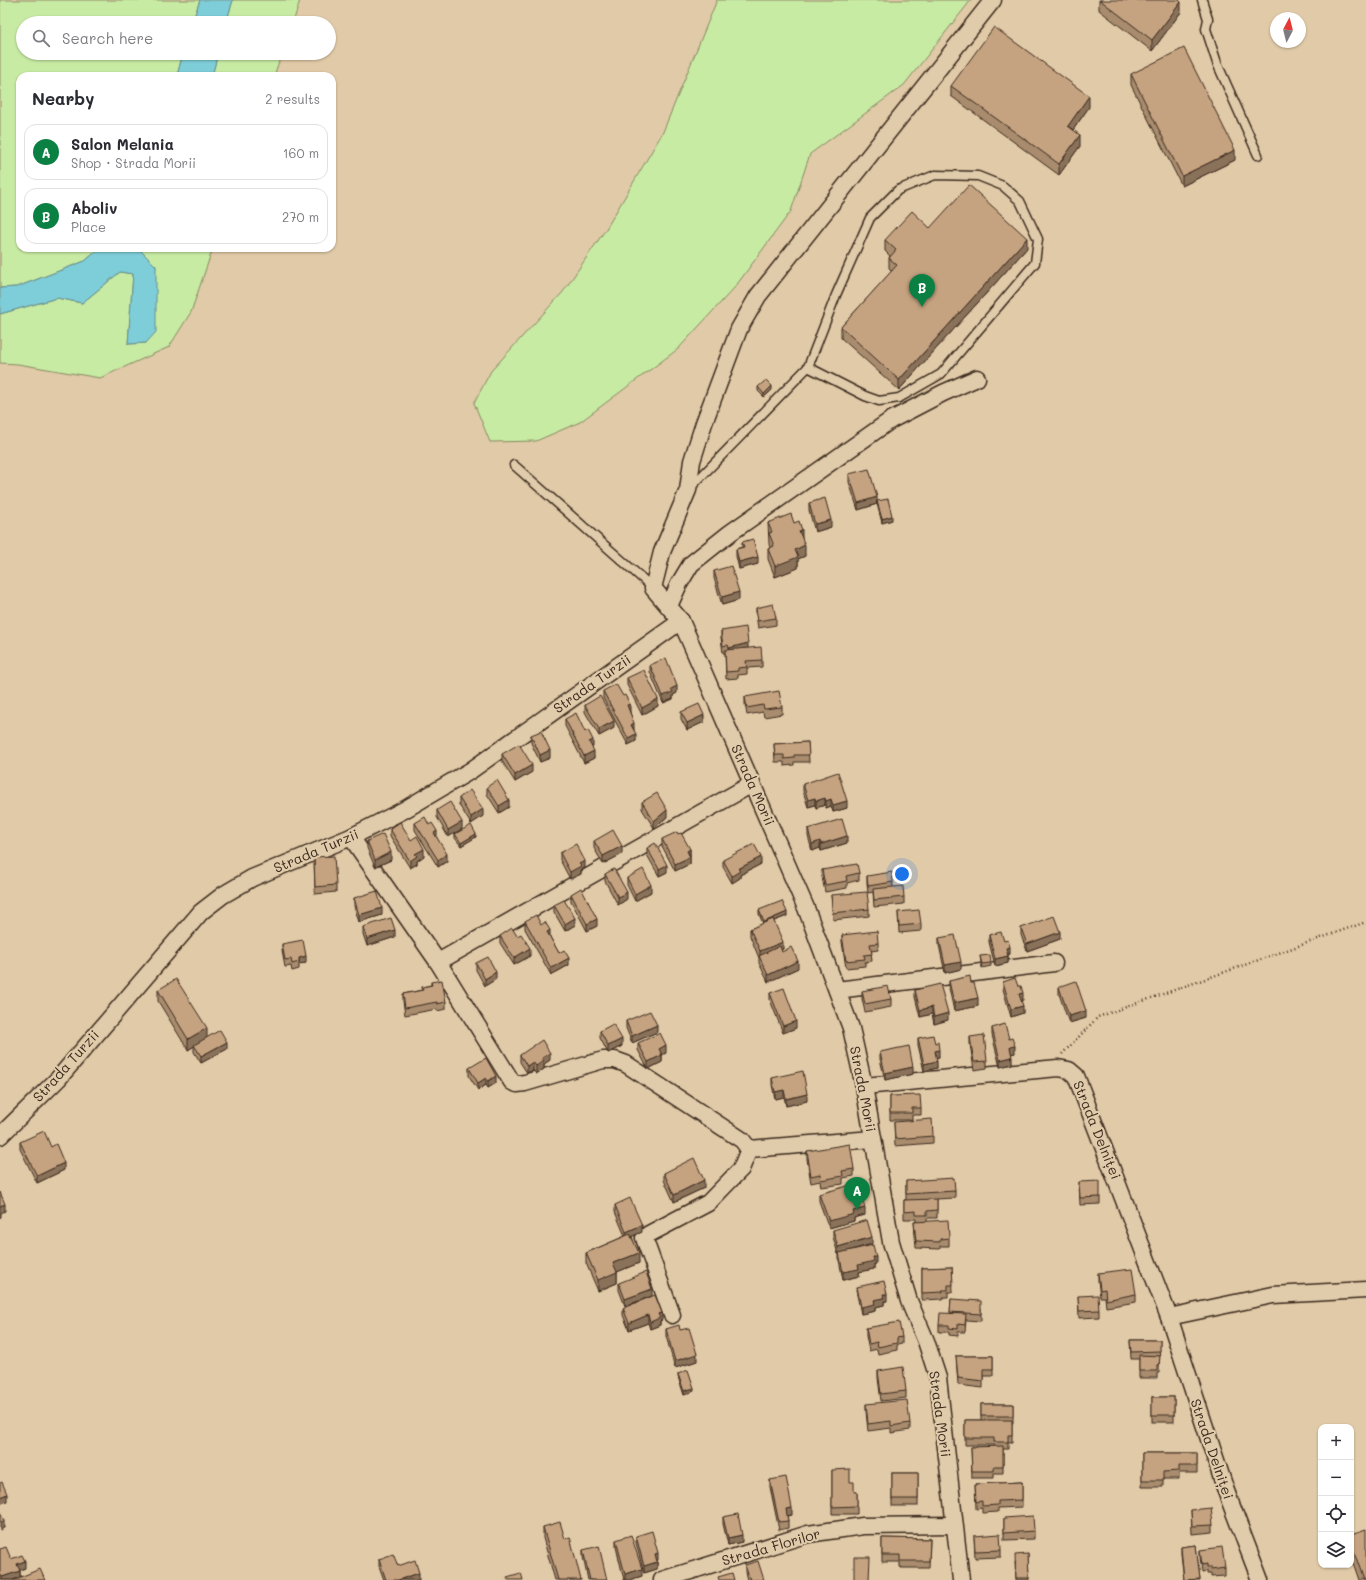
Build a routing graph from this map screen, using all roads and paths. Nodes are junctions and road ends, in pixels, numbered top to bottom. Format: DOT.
graph roads {
  1 [pos="993,0"];
  2 [pos="1202,0"];
  3 [pos="1258,155"];
  4 [pos="808,367"];
  5 [pos="977,378"];
  6 [pos="514,465"];
  7 [pos="688,490"];
  8 [pos="653,588"];
  9 [pos="669,606"];
  10 [pos="681,621"];
  11 [pos="752,784"];
  12 [pos="351,837"];
  13 [pos="1366,922"];
  14 [pos="438,962"];
  15 [pos="1054,963"];
  16 [pos="837,990"];
  17 [pos="1058,1068"];
  18 [pos="864,1086"];
  19 [pos="0,1136"];
  20 [pos="873,1138"];
  21 [pos="749,1149"];
  22 [pos="1366,1290"];
  23 [pos="672,1315"];
  24 [pos="1169,1317"];
  25 [pos="954,1525"];
  26 [pos="662,1580"];
  27 [pos="961,1580"];
  28 [pos="1260,1580"];
  1 -- 7 [label="street"];
  2 -- 3 [label="lane"];
  4 -- 4 [label="lane"];
  4 -- 7 [label="lane"];
  5 -- 9 [label="street"];
  6 -- 8 [label="lane"];
  7 -- 8 [label="street"];
  8 -- 9 [label="street, Strada Morii"];
  9 -- 10 [label="street, Strada Morii"];
  10 -- 11 [label="street, Strada Morii"];
  10 -- 12 [label="street, Strada Turzii"];
  11 -- 14 [label="street"];
  11 -- 16 [label="street, Strada Morii"];
  12 -- 14 [label="street"];
  12 -- 19 [label="street, Strada Turzii"];
  13 -- 17 [label="path"];
  14 -- 21 [label="street"];
  15 -- 16 [label="street"];
  16 -- 18 [label="street, Strada Morii"];
  17 -- 18 [label="street, Strada Delniței"];
  17 -- 24 [label="street, Strada Delniței"];
  18 -- 20 [label="street, Strada Morii"];
  20 -- 21 [label="street"];
  20 -- 25 [label="street, Strada Morii"];
  21 -- 23 [label="street"];
  22 -- 24 [label="street"];
  24 -- 28 [label="street, Strada Delniței"];
  25 -- 26 [label="street, Strada Florilor"];
  25 -- 27 [label="street, Strada Morii"];
}
